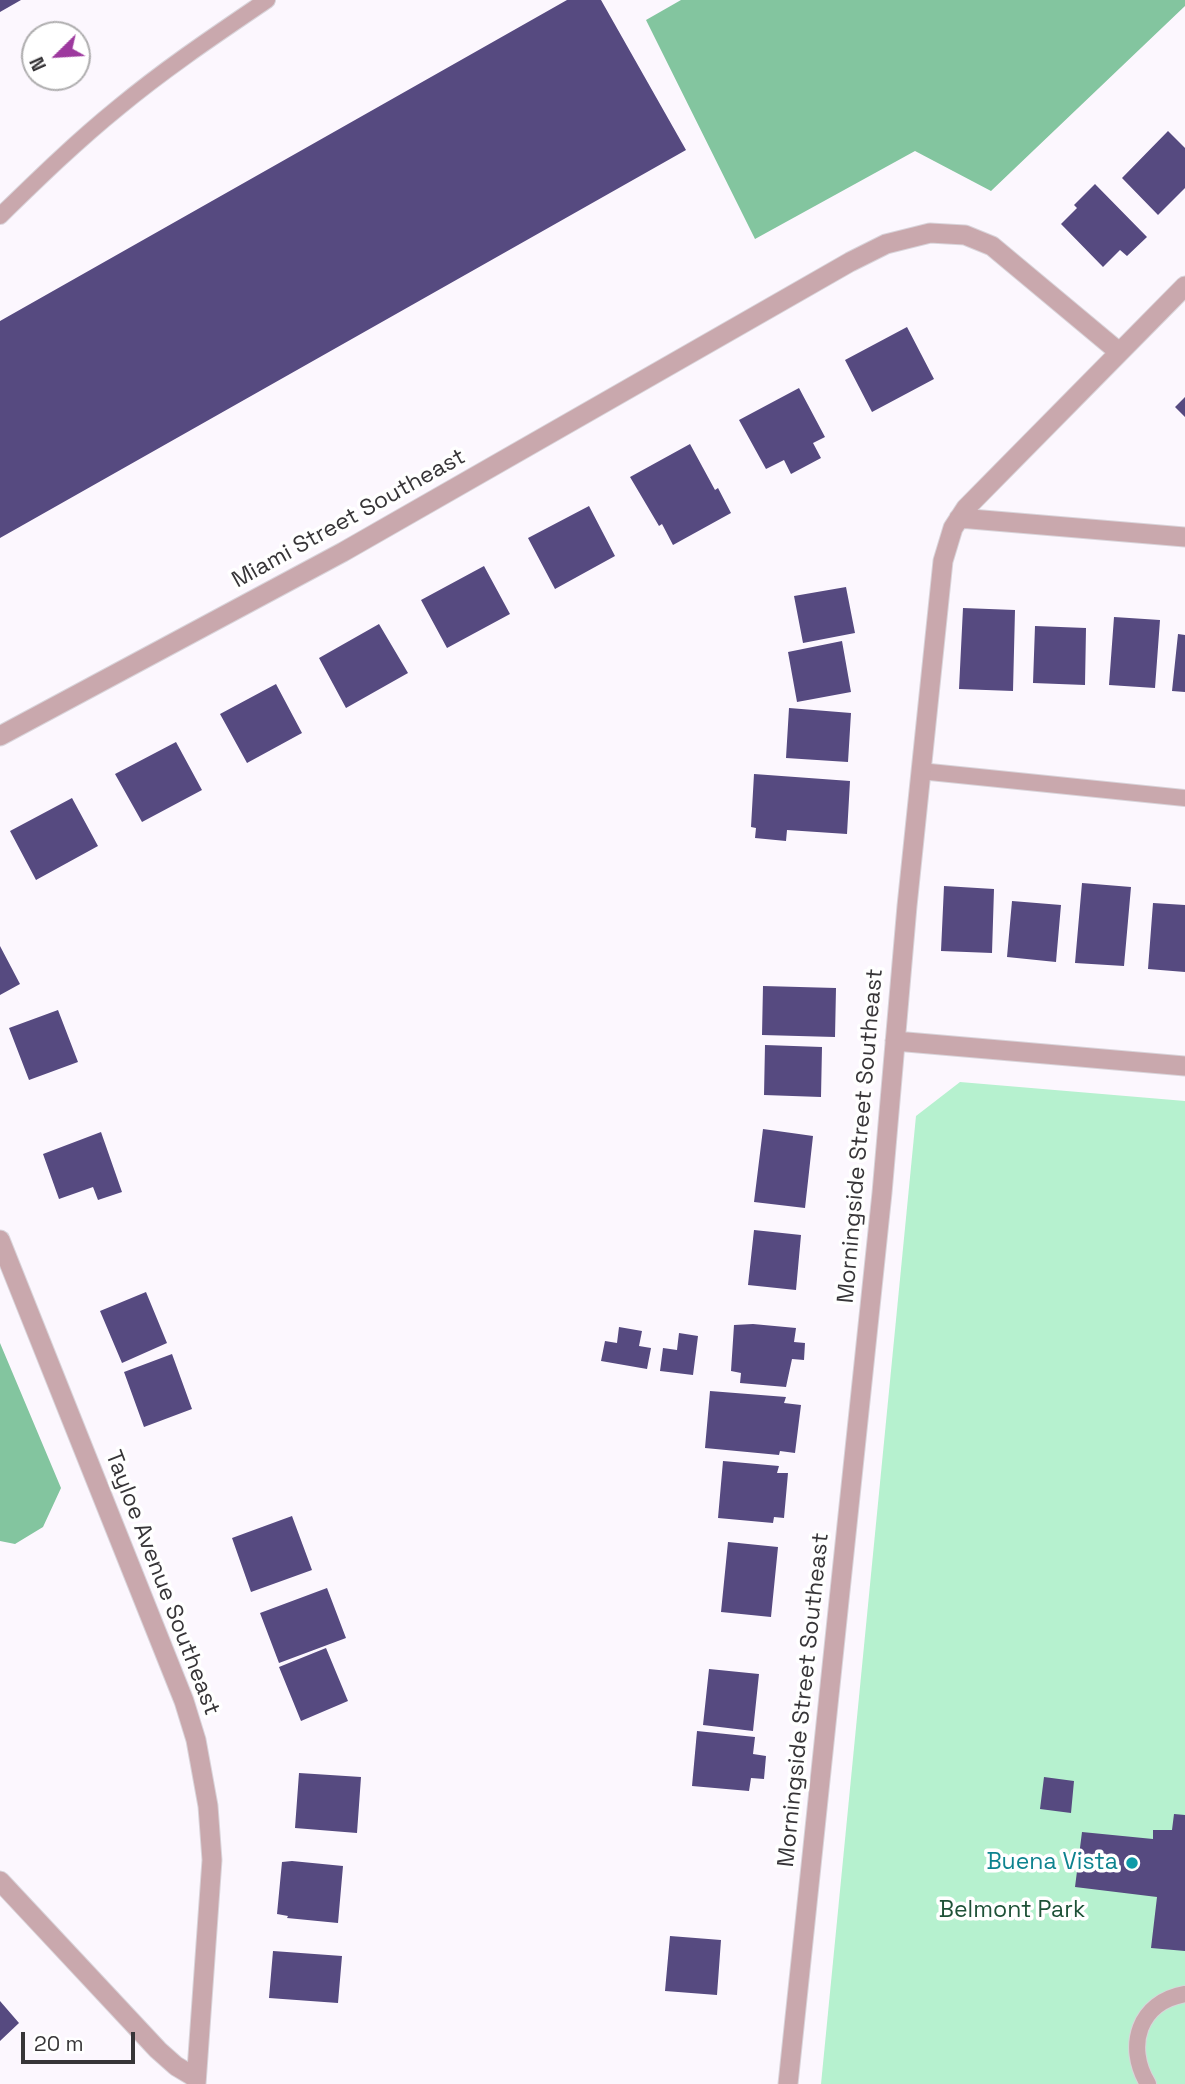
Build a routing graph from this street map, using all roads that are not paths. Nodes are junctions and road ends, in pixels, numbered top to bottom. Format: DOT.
graph roads {
  1 [pos="267,0"];
  2 [pos="0,216"];
  3 [pos="1185,286"];
  4 [pos="1119,352"];
  5 [pos="960,518"];
  6 [pos="1185,537"];
  7 [pos="0,736"];
  8 [pos="920,771"];
  9 [pos="1185,797"];
  10 [pos="895,1041"];
  11 [pos="1185,1066"];
  12 [pos="0,1240"];
  13 [pos="0,1881"];
  14 [pos="1185,1994"];
  15 [pos="196,2081"];
  16 [pos="788,2084"];
  17 [pos="1148,2084"];
  1 -- 2 [label="lane"];
  3 -- 4 [label="street, Morningside Street Southeast"];
  4 -- 5 [label="street, Morningside Street Southeast"];
  4 -- 7 [label="street, Miami Street Southeast"];
  5 -- 6 [label="street"];
  5 -- 8 [label="street, Morningside Street Southeast"];
  8 -- 9 [label="lane"];
  8 -- 10 [label="street, Morningside Street Southeast"];
  10 -- 11 [label="street"];
  10 -- 16 [label="street, Morningside Street Southeast"];
  12 -- 15 [label="street, Tayloe Avenue Southeast"];
  13 -- 15 [label="street"];
  14 -- 17 [label="lane"];
}
